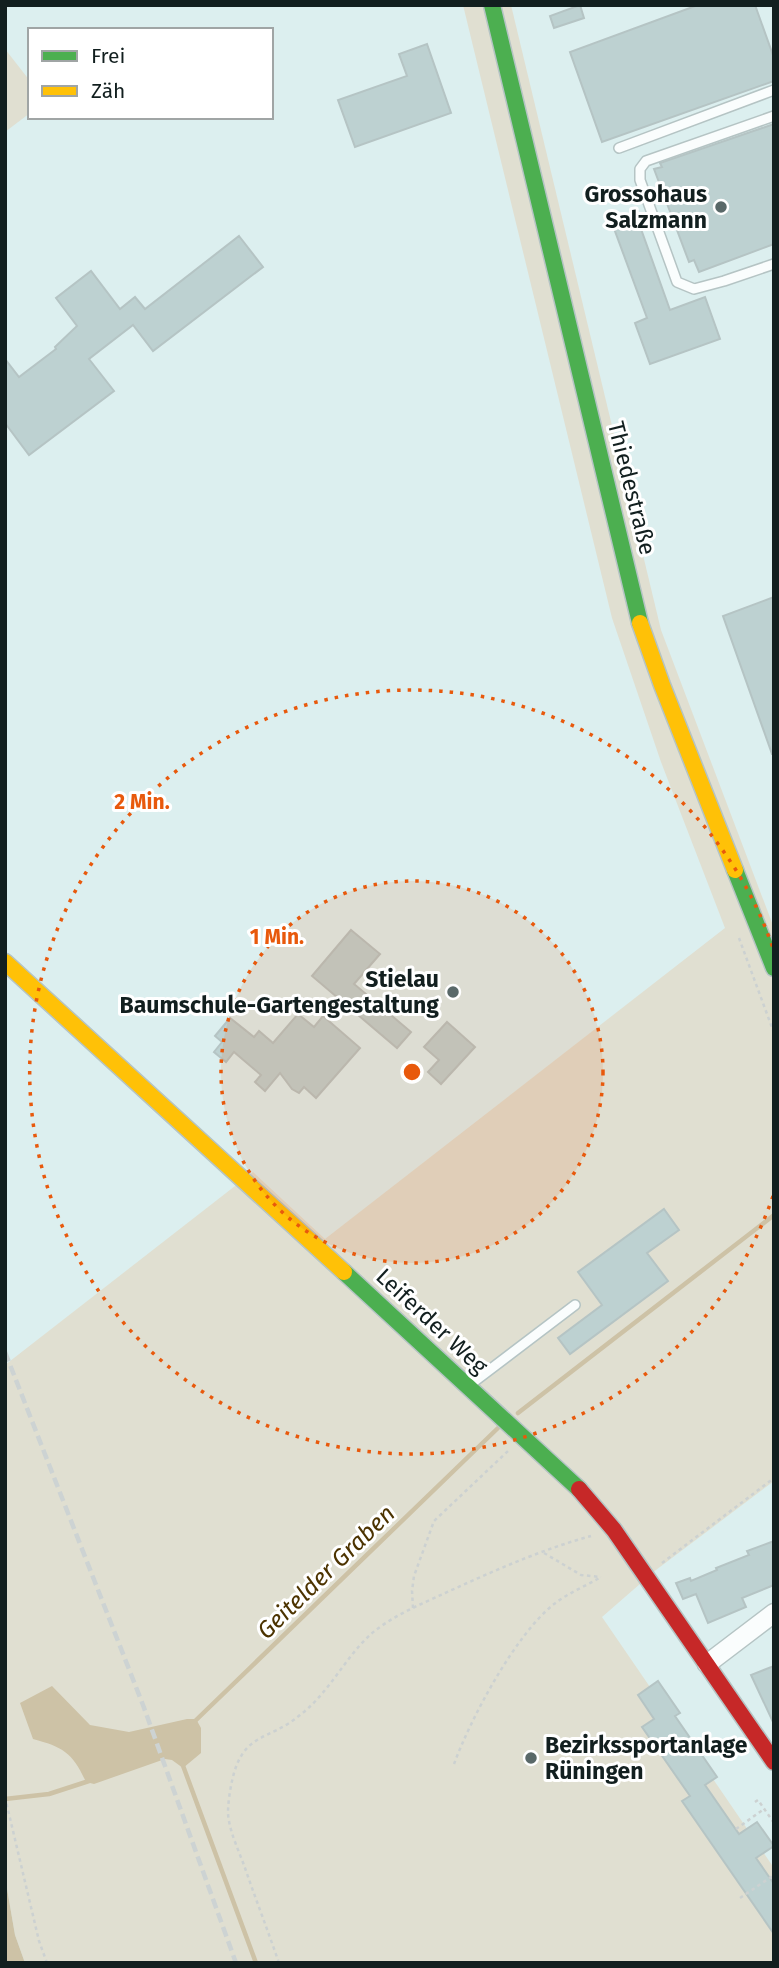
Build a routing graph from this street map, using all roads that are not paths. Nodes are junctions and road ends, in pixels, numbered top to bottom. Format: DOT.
graph roads {
  1 [pos="492,5"];
  2 [pos="774,90"];
  3 [pos="774,116"];
  4 [pos="619,148"];
  5 [pos="774,264"];
  6 [pos="5,962"];
  7 [pos="774,968"];
  8 [pos="575,1305"];
  9 [pos="468,1386"];
  10 [pos="774,1613"];
  11 [pos="707,1664"];
  12 [pos="774,1762"];
  1 -- 7 [label="street, Thiedestraße"];
  2 -- 4 [label="lane"];
  3 -- 5 [label="lane"];
  6 -- 9 [label="street, Leiferder Weg"];
  8 -- 9 [label="lane"];
  9 -- 11 [label="street, Leiferder Weg"];
  10 -- 11 [label="street"];
  11 -- 12 [label="street, Leiferder Weg"];
}
